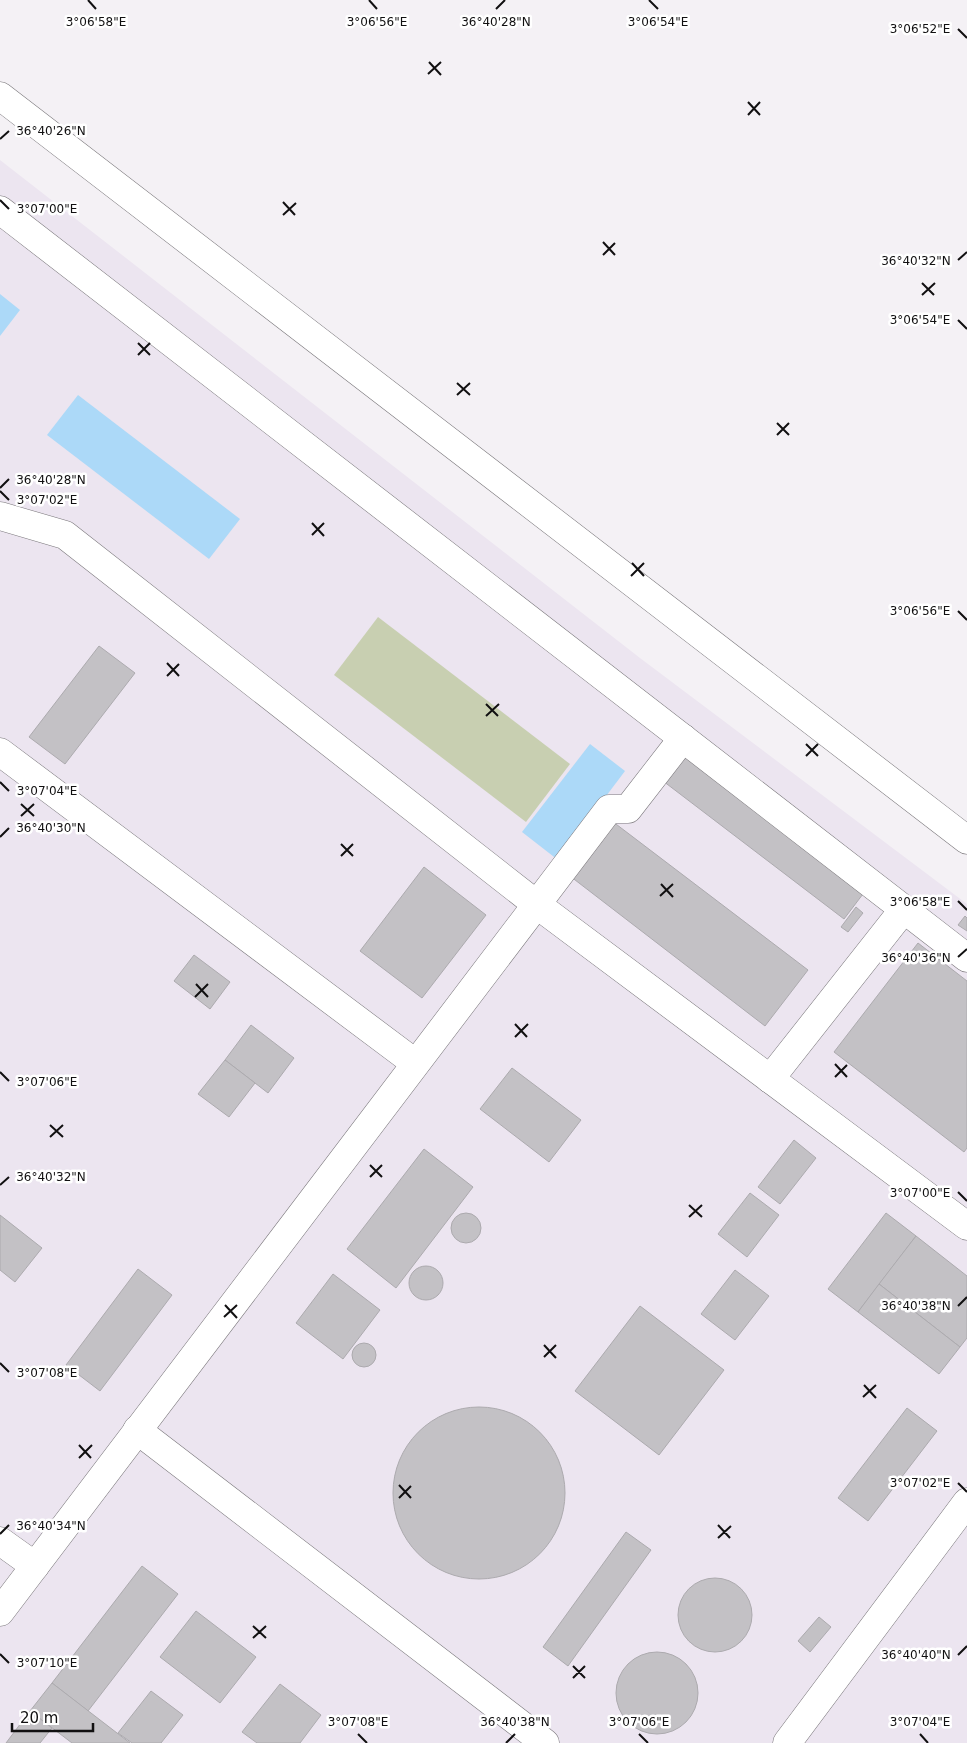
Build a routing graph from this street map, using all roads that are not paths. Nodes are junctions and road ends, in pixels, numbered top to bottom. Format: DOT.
graph roads {
  1 [pos="0,96"];
  2 [pos="0,210"];
  3 [pos="0,516"];
  4 [pos="683,738"];
  5 [pos="0,752"];
  6 [pos="967,840"];
  7 [pos="536,904"];
  8 [pos="904,910"];
  9 [pos="967,958"];
  10 [pos="415,1063"];
  11 [pos="770,1079"];
  12 [pos="967,1226"];
  13 [pos="137,1430"];
  14 [pos="967,1502"];
  15 [pos="0,1541"];
  16 [pos="34,1566"];
  17 [pos="0,1612"];
  18 [pos="545,1743"];
  19 [pos="787,1743"];
  1 -- 6 [label="street"];
  2 -- 4 [label="street"];
  3 -- 7 [label="street"];
  4 -- 7 [label="street"];
  4 -- 8 [label="street"];
  5 -- 10 [label="street"];
  7 -- 10 [label="street"];
  7 -- 11 [label="street"];
  8 -- 9 [label="street"];
  8 -- 11 [label="street"];
  10 -- 13 [label="street"];
  11 -- 12 [label="street"];
  13 -- 16 [label="street"];
  13 -- 18 [label="street"];
  14 -- 19 [label="street"];
  15 -- 16 [label="street"];
  16 -- 17 [label="street"];
}
